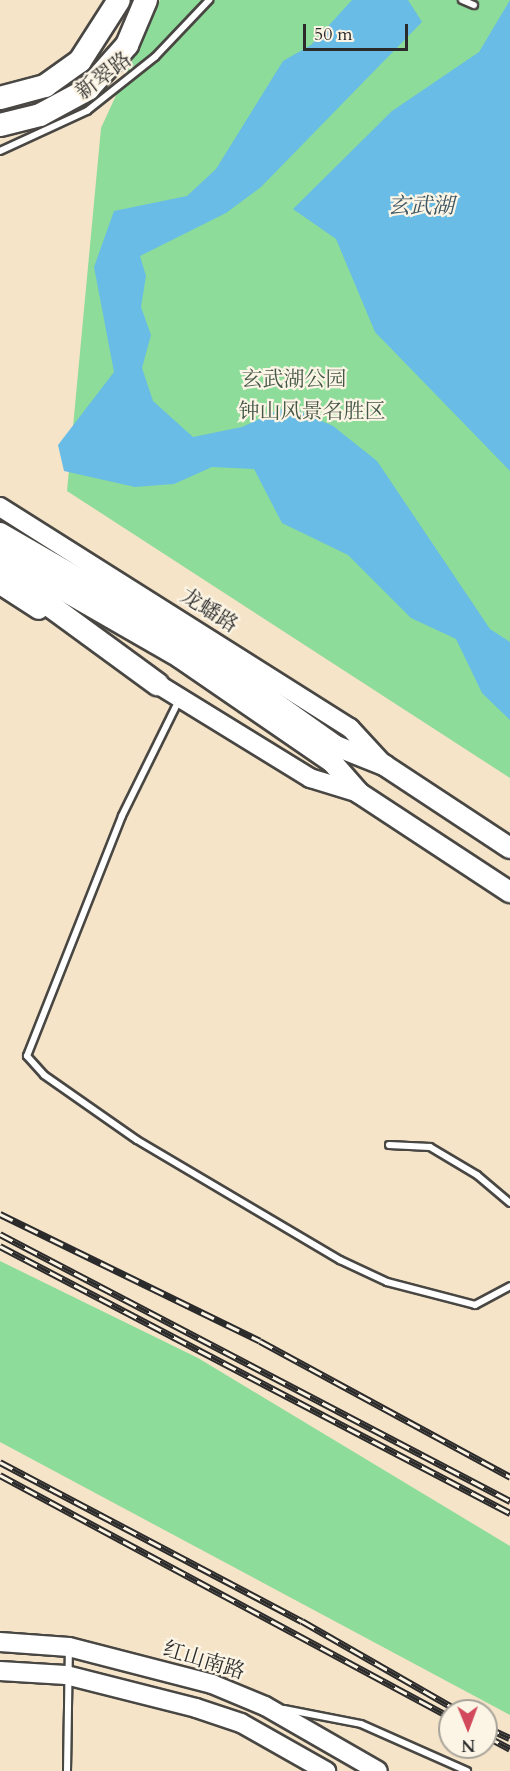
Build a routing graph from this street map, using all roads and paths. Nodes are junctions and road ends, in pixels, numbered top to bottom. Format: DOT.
graph roads {
  1 [pos="119,0"];
  2 [pos="146,0"];
  3 [pos="209,0"];
  4 [pos="462,0"];
  5 [pos="474,5"];
  6 [pos="0,98"];
  7 [pos="0,125"];
  8 [pos="0,151"];
  9 [pos="0,507"];
  10 [pos="0,533"];
  11 [pos="1,570"];
  12 [pos="157,684"];
  13 [pos="180,698"];
  14 [pos="334,754"];
  15 [pos="384,765"];
  16 [pos="359,793"];
  17 [pos="510,848"];
  18 [pos="510,892"];
  19 [pos="388,1145"];
  20 [pos="510,1203"];
  21 [pos="510,1286"];
  22 [pos="0,1642"];
  23 [pos="69,1647"];
  24 [pos="0,1671"];
  25 [pos="66,1675"];
  26 [pos="265,1706"];
  27 [pos="67,1771"];
  28 [pos="326,1771"];
  29 [pos="378,1771"];
  30 [pos="467,1771"];
  1 -- 6 [label="highway"];
  2 -- 7 [label="highway"];
  3 -- 8 [label="lane, 新翠路"];
  4 -- 5 [label="lane"];
  9 -- 15 [label="main road, 龙蟠路"];
  10 -- 14 [label="main road, 龙蟠路"];
  11 -- 12 [label="highway"];
  11 -- 14 [label="main road, 龙蟠路"];
  12 -- 13 [label="main road, 龙蟠路"];
  13 -- 16 [label="main road, 龙蟠路"];
  13 -- 21 [label="lane"];
  14 -- 15 [label="main road, 龙蟠路"];
  14 -- 16 [label="main road, 龙蟠路"];
  15 -- 17 [label="main road, 龙蟠路"];
  16 -- 18 [label="main road, 龙蟠路"];
  19 -- 20 [label="lane"];
  22 -- 23 [label="main road, 红山南路"];
  23 -- 25 [label="lane"];
  23 -- 26 [label="main road, 红山南路"];
  24 -- 25 [label="main road"];
  25 -- 27 [label="lane"];
  25 -- 28 [label="main road"];
  26 -- 29 [label="main road, 红山南路"];
  26 -- 30 [label="lane"];
}
